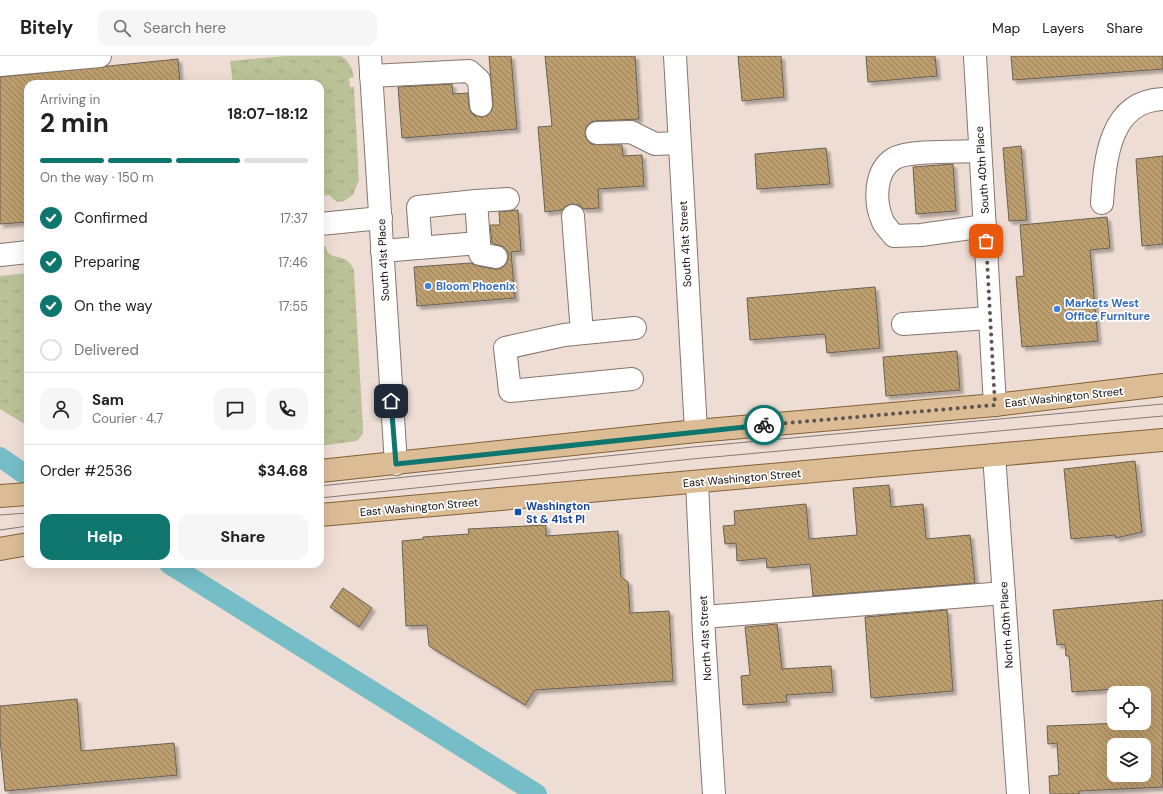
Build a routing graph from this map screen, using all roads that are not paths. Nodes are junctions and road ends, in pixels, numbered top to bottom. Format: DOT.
graph roads {
  1 [pos="100,56"];
  2 [pos="675,56"];
  3 [pos="975,56"];
  4 [pos="0,65"];
  5 [pos="371,66"];
  6 [pos="1163,99"];
  7 [pos="481,105"];
  8 [pos="597,133"];
  9 [pos="679,143"];
  10 [pos="980,151"];
  11 [pos="508,199"];
  12 [pos="476,202"];
  13 [pos="1102,203"];
  14 [pos="573,216"];
  15 [pos="381,218"];
  16 [pos="324,224"];
  17 [pos="985,226"];
  18 [pos="479,243"];
  19 [pos="421,248"];
  20 [pos="382,251"];
  21 [pos="24,252"];
  22 [pos="0,255"];
  23 [pos="496,257"];
  24 [pos="990,318"];
  25 [pos="903,324"];
  26 [pos="635,328"];
  27 [pos="582,333"];
  28 [pos="632,379"];
  29 [pos="1163,385"];
  30 [pos="995,405"];
  31 [pos="696,431"];
  32 [pos="1163,440"];
  33 [pos="994,455"];
  34 [pos="396,464"];
  35 [pos="324,471"];
  36 [pos="697,482"];
  37 [pos="24,494"];
  38 [pos="0,496"];
  39 [pos="324,515"];
  40 [pos="24,545"];
  41 [pos="0,549"];
  42 [pos="1004,593"];
  43 [pos="704,618"];
  44 [pos="714,794"];
  45 [pos="1018,794"];
  1 -- 4 [label="street"];
  2 -- 9 [label="street, South 41st Street"];
  3 -- 10 [label="street, South 40th Place"];
  5 -- 7 [label="street"];
  5 -- 15 [label="street, South 41st Place"];
  6 -- 13 [label="street"];
  8 -- 9 [label="street"];
  9 -- 31 [label="street, South 41st Street"];
  10 -- 17 [label="street, South 40th Place"];
  10 -- 17 [label="street"];
  11 -- 12 [label="street"];
  12 -- 18 [label="street"];
  12 -- 19 [label="street"];
  14 -- 27 [label="street"];
  15 -- 16 [label="street"];
  15 -- 20 [label="street, South 41st Place"];
  17 -- 24 [label="street, South 40th Place"];
  18 -- 19 [label="street"];
  18 -- 23 [label="street"];
  19 -- 20 [label="street"];
  20 -- 34 [label="street, South 41st Place"];
  21 -- 22 [label="street"];
  24 -- 25 [label="street"];
  24 -- 30 [label="street, South 40th Place"];
  26 -- 27 [label="street"];
  27 -- 28 [label="street"];
  29 -- 30 [label="main road, East Washington Street"];
  30 -- 31 [label="main road, East Washington Street"];
  31 -- 34 [label="main road, East Washington Street"];
  32 -- 33 [label="main road, East Washington Street"];
  33 -- 36 [label="main road, East Washington Street"];
  33 -- 42 [label="street, North 40th Place"];
  34 -- 35 [label="main road, East Washington Street"];
  36 -- 39 [label="main road, East Washington Street"];
  36 -- 43 [label="street, North 41st Street"];
  37 -- 38 [label="main road"];
  40 -- 41 [label="main road"];
  42 -- 43 [label="street"];
  42 -- 45 [label="street, North 40th Place"];
  43 -- 44 [label="street, North 41st Street"];
}
